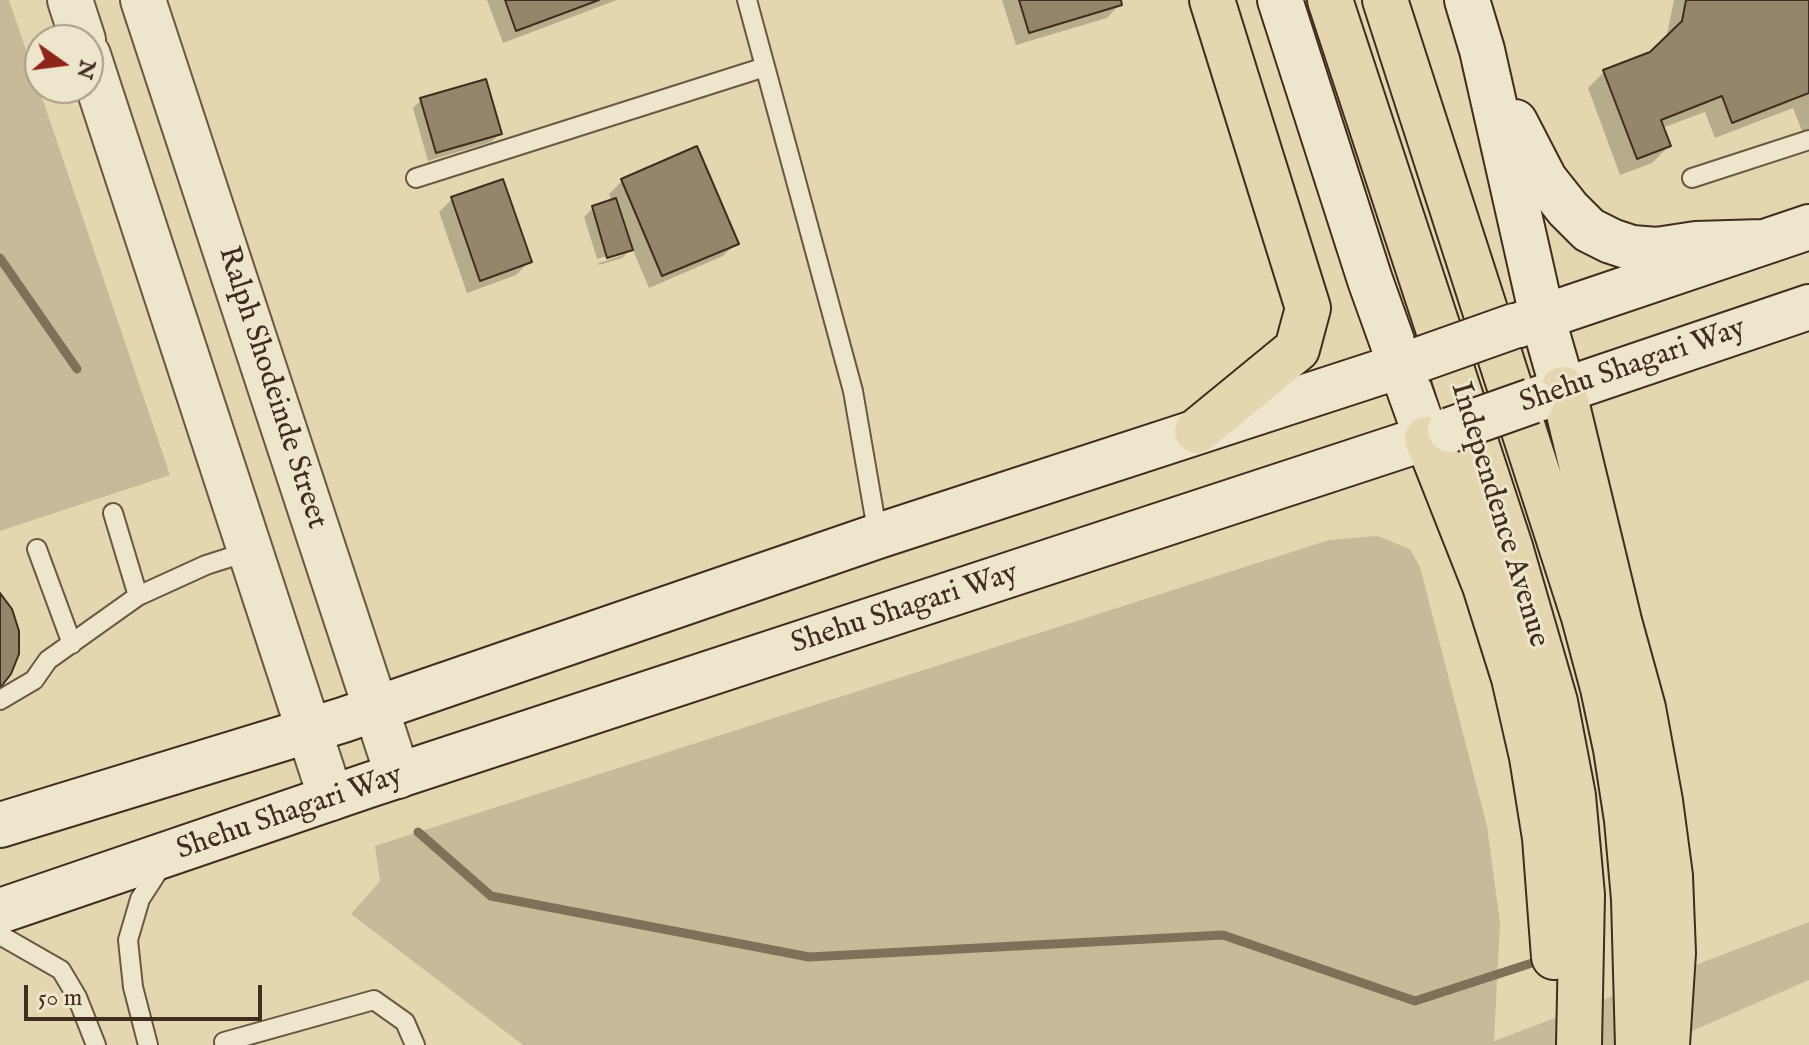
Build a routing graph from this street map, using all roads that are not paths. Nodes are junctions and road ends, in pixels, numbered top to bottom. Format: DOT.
graph roads {
  1 [pos="70,0"];
  2 [pos="143,0"];
  3 [pos="747,0"];
  4 [pos="1212,0"];
  5 [pos="1280,0"];
  6 [pos="1330,0"];
  7 [pos="1385,0"];
  8 [pos="1467,0"];
  9 [pos="78,24"];
  10 [pos="1482,50"];
  11 [pos="765,67"];
  12 [pos="104,104"];
  13 [pos="1809,140"];
  14 [pos="416,178"];
  15 [pos="1692,178"];
  16 [pos="1809,227"];
  17 [pos="1762,242"];
  18 [pos="1809,307"];
  19 [pos="1528,321"];
  20 [pos="1411,362"];
  21 [pos="1548,395"];
  22 [pos="1197,431"];
  23 [pos="1439,434"];
  24 [pos="113,513"];
  25 [pos="878,536"];
  26 [pos="37,549"];
  27 [pos="250,551"];
  28 [pos="138,596"];
  29 [pos="72,644"];
  30 [pos="0,700"];
  31 [pos="377,709"];
  32 [pos="309,731"];
  33 [pos="398,776"];
  34 [pos="331,798"];
  35 [pos="0,825"];
  36 [pos="168,856"];
  37 [pos="0,911"];
  38 [pos="0,935"];
  39 [pos="224,1042"];
  40 [pos="96,1045"];
  41 [pos="148,1045"];
  42 [pos="415,1045"];
  43 [pos="1555,1045"];
  44 [pos="1579,1045"];
  45 [pos="1638,1045"];
  46 [pos="1667,1045"];
  1 -- 9 [label="main road"];
  2 -- 31 [label="main road, Ralph Shodeinde Street"];
  3 -- 11 [label="lane"];
  4 -- 22 [label="main road"];
  5 -- 20 [label="main road"];
  6 -- 44 [label="main road, Independence Avenue"];
  7 -- 45 [label="main road, Independence Avenue"];
  8 -- 10 [label="main road"];
  10 -- 17 [label="main road"];
  10 -- 19 [label="main road"];
  11 -- 14 [label="lane"];
  11 -- 25 [label="lane"];
  12 -- 27 [label="main road"];
  13 -- 15 [label="lane"];
  16 -- 17 [label="main road"];
  17 -- 19 [label="main road"];
  18 -- 21 [label="main road, Shehu Shagari Way"];
  19 -- 20 [label="main road, bridge"];
  19 -- 21 [label="main road"];
  20 -- 22 [label="main road"];
  20 -- 23 [label="main road"];
  21 -- 23 [label="main road, Shehu Shagari Way, bridge"];
  21 -- 46 [label="main road"];
  22 -- 25 [label="main road"];
  23 -- 33 [label="main road, Shehu Shagari Way"];
  23 -- 43 [label="main road"];
  24 -- 28 [label="lane"];
  25 -- 31 [label="main road"];
  26 -- 29 [label="lane"];
  27 -- 28 [label="lane"];
  27 -- 32 [label="main road"];
  28 -- 29 [label="lane"];
  29 -- 30 [label="lane"];
  31 -- 32 [label="main road"];
  31 -- 33 [label="main road, Ralph Shodeinde Street"];
  32 -- 34 [label="main road"];
  32 -- 35 [label="main road"];
  33 -- 34 [label="main road, Shehu Shagari Way"];
  34 -- 36 [label="main road, Shehu Shagari Way"];
  36 -- 37 [label="main road, Shehu Shagari Way"];
  36 -- 41 [label="lane"];
  38 -- 40 [label="lane"];
  39 -- 42 [label="lane"];
}
